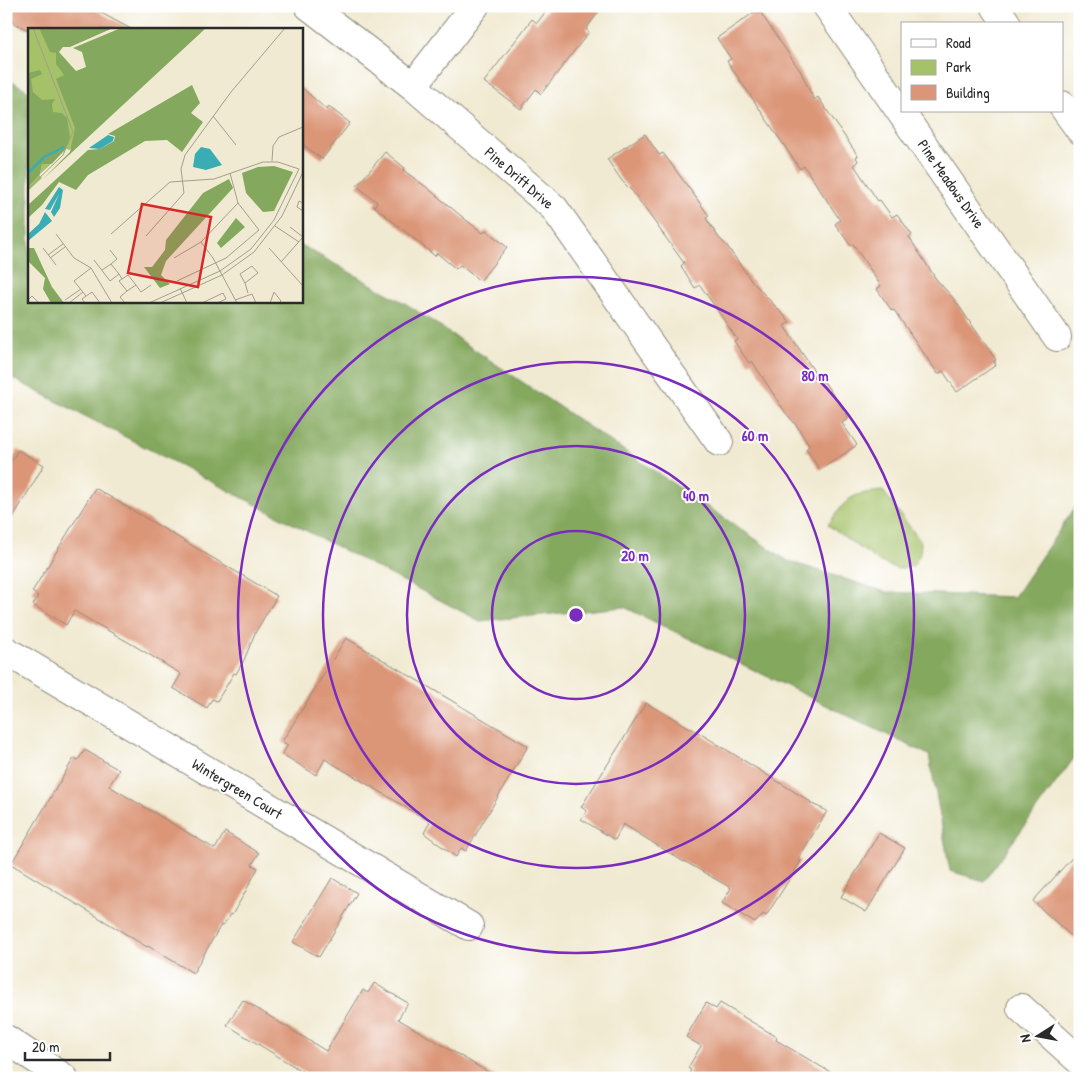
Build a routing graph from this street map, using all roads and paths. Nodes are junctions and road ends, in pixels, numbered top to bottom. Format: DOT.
graph roads {
  1 [pos="309,6"];
  2 [pos="475,6"];
  3 [pos="826,6"];
  4 [pos="995,6"];
  5 [pos="1006,22"];
  6 [pos="413,86"];
  7 [pos="1064,108"];
  8 [pos="1080,130"];
  9 [pos="1057,337"];
  10 [pos="719,442"];
  11 [pos="6,651"];
  12 [pos="468,926"];
  13 [pos="1021,1008"];
  14 [pos="6,1038"];
  15 [pos="1080,1061"];
  16 [pos="64,1078"];
  1 -- 6 [label="street, Pine Drift Drive"];
  2 -- 6 [label="street"];
  3 -- 9 [label="street, Pine Meadows Drive"];
  4 -- 5 [label="street"];
  6 -- 10 [label="street, Pine Drift Drive"];
  7 -- 8 [label="street"];
  11 -- 12 [label="street, Wintergreen Court"];
  13 -- 15 [label="street"];
  14 -- 16 [label="street"];
}
